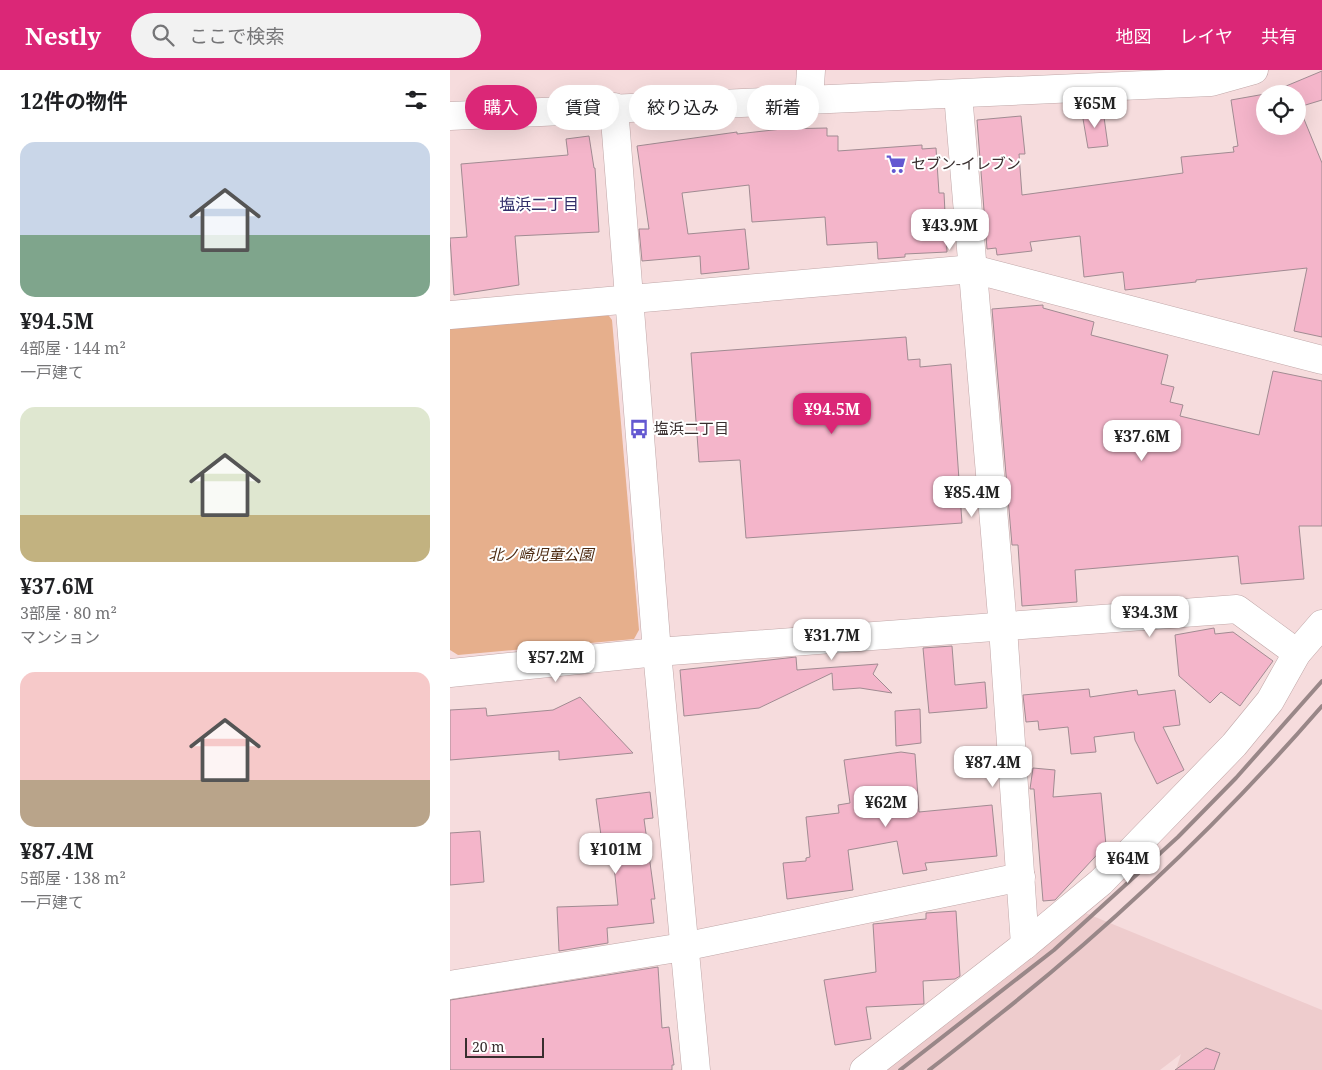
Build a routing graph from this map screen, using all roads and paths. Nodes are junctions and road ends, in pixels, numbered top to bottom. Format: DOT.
graph roads {
  1 [pos="811,70"];
  2 [pos="1254,70"];
  3 [pos="810,85"];
  4 [pos="958,94"];
  5 [pos="819,100"];
  6 [pos="747,102"];
  7 [pos="619,107"];
  8 [pos="547,111"];
  9 [pos="450,116"];
  10 [pos="616,130"];
  11 [pos="972,269"];
  12 [pos="628,298"];
  13 [pos="450,315"];
  14 [pos="1322,360"];
  15 [pos="1322,624"];
  16 [pos="1002,628"];
  17 [pos="657,652"];
  18 [pos="1297,653"];
  19 [pos="450,673"];
  20 [pos="1021,877"];
  21 [pos="1025,945"];
  22 [pos="683,947"];
  23 [pos="450,985"];
  24 [pos="696,1070"];
  25 [pos="864,1070"];
  1 -- 3 [label="street"];
  2 -- 4 [label="street"];
  4 -- 5 [label="street"];
  4 -- 11 [label="street"];
  6 -- 7 [label="street"];
  8 -- 9 [label="street"];
  10 -- 12 [label="street"];
  11 -- 12 [label="street"];
  11 -- 14 [label="street"];
  11 -- 16 [label="street"];
  12 -- 13 [label="street"];
  12 -- 17 [label="street"];
  15 -- 18 [label="street"];
  16 -- 17 [label="street"];
  16 -- 18 [label="street"];
  16 -- 20 [label="street"];
  17 -- 19 [label="street"];
  17 -- 22 [label="street"];
  18 -- 21 [label="street"];
  20 -- 21 [label="street"];
  20 -- 22 [label="street"];
  21 -- 25 [label="street"];
  22 -- 23 [label="street"];
  22 -- 24 [label="street"];
}
